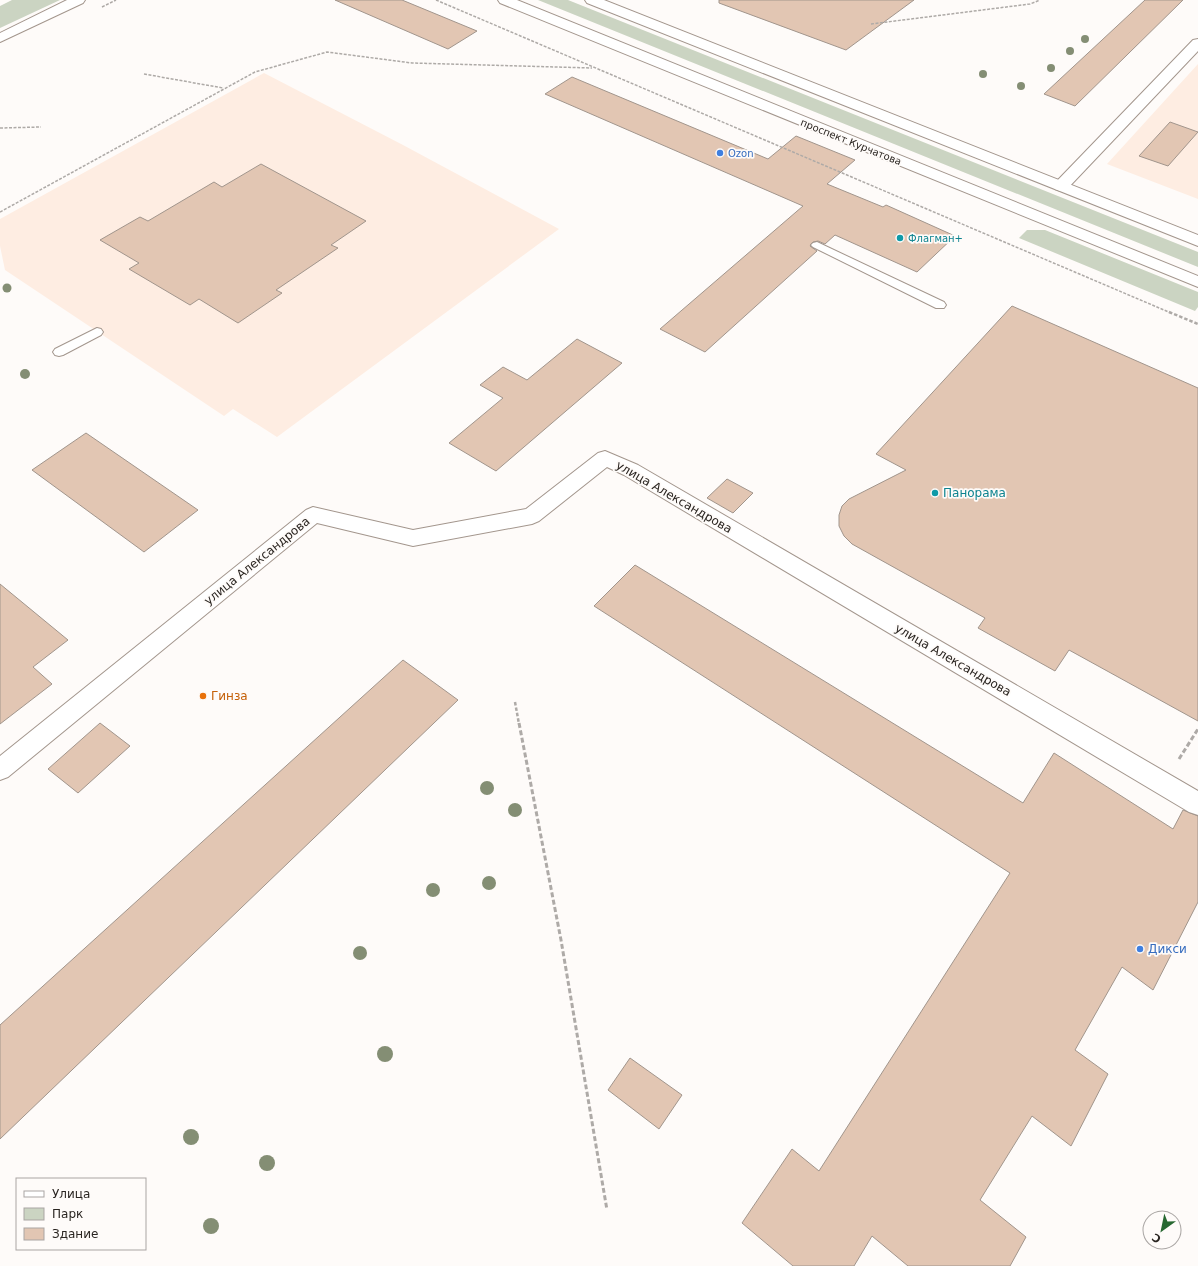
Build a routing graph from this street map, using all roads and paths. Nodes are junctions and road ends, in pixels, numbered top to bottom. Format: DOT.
graph roads {
  1 [pos="78,0"];
  2 [pos="436,0"];
  3 [pos="505,0"];
  4 [pos="592,0"];
  5 [pos="1040,0"];
  6 [pos="871,24"];
  7 [pos="0,38"];
  8 [pos="1198,43"];
  9 [pos="594,68"];
  10 [pos="144,74"];
  11 [pos="223,88"];
  12 [pos="41,127"];
  13 [pos="0,128"];
  14 [pos="1061,186"];
  15 [pos="0,212"];
  16 [pos="1198,241"];
  17 [pos="817,245"];
  18 [pos="1198,282"];
  19 [pos="940,305"];
  20 [pos="1198,324"];
  21 [pos="97,332"];
  22 [pos="59,352"];
  23 [pos="515,702"];
  24 [pos="1198,729"];
  25 [pos="0,770"];
  26 [pos="1164,784"];
  27 [pos="1198,804"];
  28 [pos="607,1210"];
  1 -- 7 [label="street"];
  2 -- 9 [label="path"];
  3 -- 18 [label="street, проспект Курчатова"];
  4 -- 14 [label="street"];
  5 -- 6 [label="path"];
  8 -- 14 [label="street"];
  9 -- 11 [label="path"];
  9 -- 20 [label="path"];
  10 -- 11 [label="path"];
  11 -- 15 [label="path"];
  12 -- 13 [label="path"];
  14 -- 16 [label="street"];
  17 -- 19 [label="lane"];
  21 -- 22 [label="lane"];
  23 -- 28 [label="path"];
  24 -- 26 [label="path"];
  25 -- 26 [label="street, улица Александрова"];
  26 -- 27 [label="street, улица Александрова"];
}
